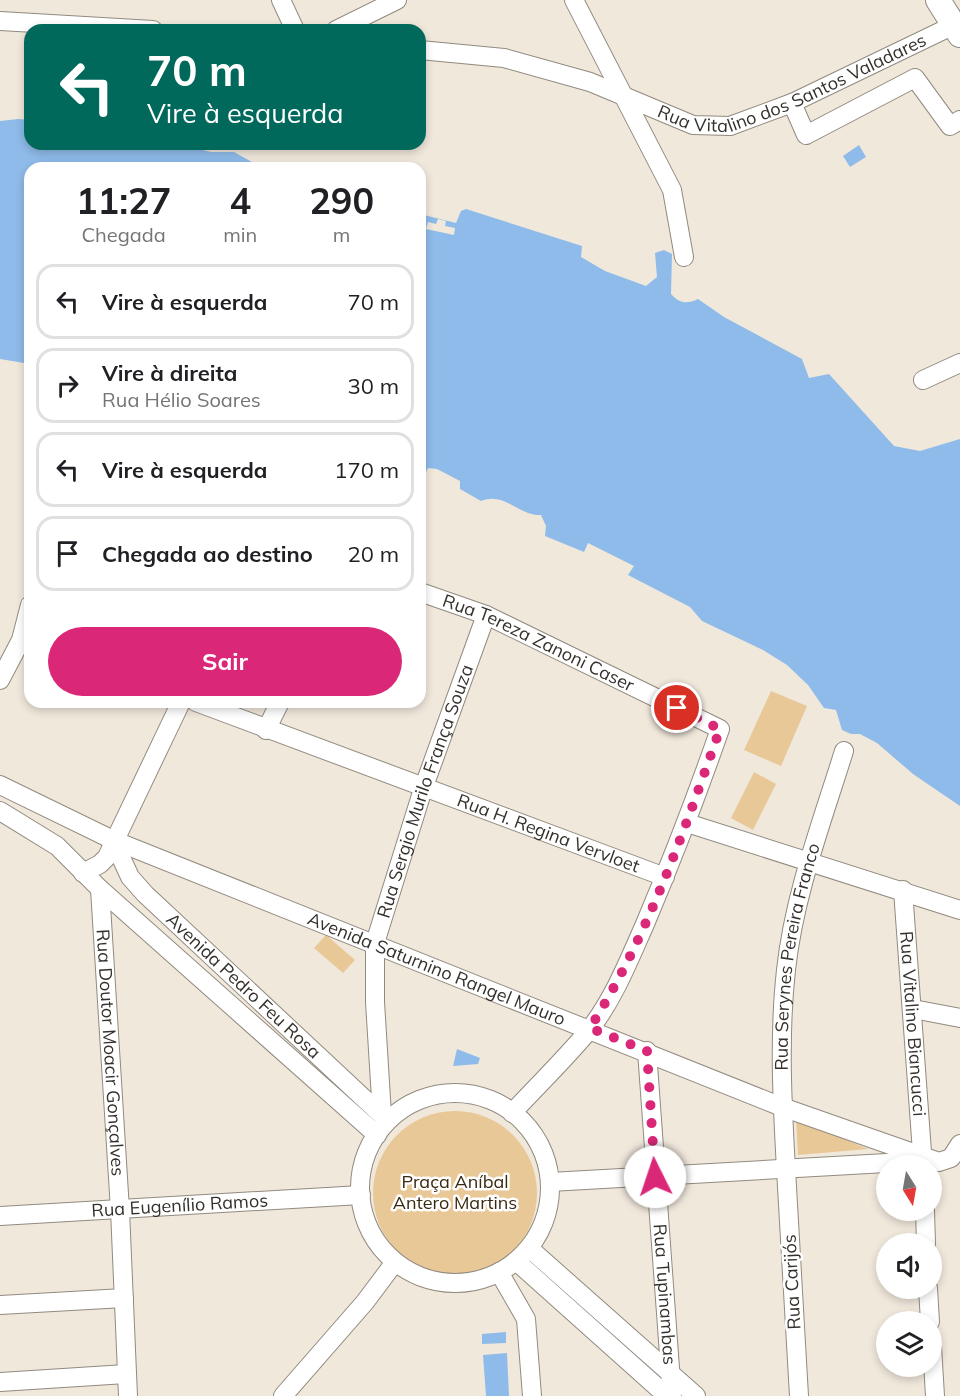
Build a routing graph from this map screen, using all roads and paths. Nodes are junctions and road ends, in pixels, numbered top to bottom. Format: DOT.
graph roads {
  1 [pos="281,0"];
  2 [pos="397,0"];
  3 [pos="574,0"];
  4 [pos="938,0"];
  5 [pos="0,21"];
  6 [pos="51,24"];
  7 [pos="292,24"];
  8 [pos="348,24"];
  9 [pos="958,28"];
  10 [pos="426,51"];
  11 [pos="627,99"];
  12 [pos="792,103"];
  13 [pos="960,120"];
  14 [pos="684,258"];
  15 [pos="960,363"];
  16 [pos="923,380"];
  17 [pos="426,594"];
  18 [pos="486,615"];
  19 [pos="24,645"];
  20 [pos="0,680"];
  21 [pos="178,708"];
  22 [pos="211,708"];
  23 [pos="277,708"];
  24 [pos="266,730"];
  25 [pos="844,751"];
  26 [pos="0,785"];
  27 [pos="423,789"];
  28 [pos="0,812"];
  29 [pos="78,823"];
  30 [pos="687,823"];
  31 [pos="113,840"];
  32 [pos="57,846"];
  33 [pos="810,861"];
  34 [pos="83,873"];
  35 [pos="665,877"];
  36 [pos="100,889"];
  37 [pos="903,890"];
  38 [pos="960,910"];
  39 [pos="375,943"];
  40 [pos="913,1009"];
  41 [pos="960,1018"];
  42 [pos="590,1028"];
  43 [pos="647,1051"];
  44 [pos="782,1107"];
  45 [pos="512,1113"];
  46 [pos="382,1124"];
  47 [pos="960,1144"];
  48 [pos="906,1155"];
  49 [pos="922,1155"];
  50 [pos="942,1162"];
  51 [pos="876,1163"];
  52 [pos="786,1167"];
  53 [pos="655,1177"];
  54 [pos="550,1182"];
  55 [pos="361,1195"];
  56 [pos="120,1209"];
  57 [pos="0,1216"];
  58 [pos="529,1248"];
  59 [pos="516,1261"];
  60 [pos="395,1262"];
  61 [pos="499,1272"];
  62 [pos="124,1298"];
  63 [pos="0,1305"];
  64 [pos="670,1372"];
  65 [pos="126,1374"];
  66 [pos="934,1377"];
  67 [pos="0,1382"];
  68 [pos="128,1396"];
  69 [pos="283,1396"];
  70 [pos="532,1396"];
  71 [pos="669,1396"];
  72 [pos="696,1396"];
  73 [pos="799,1396"];
  74 [pos="935,1396"];
  1 -- 7 [label="street"];
  2 -- 8 [label="street"];
  3 -- 11 [label="street"];
  4 -- 9 [label="main road"];
  5 -- 6 [label="street"];
  9 -- 12 [label="street, Rua Vitalino dos Santos Valadares"];
  10 -- 11 [label="street, Rua Vitalino dos Santos Valadares"];
  11 -- 12 [label="street, Rua Vitalino dos Santos Valadares"];
  11 -- 14 [label="street, Rua Vitalino dos Santos Valadares"];
  12 -- 13 [label="street"];
  15 -- 16 [label="street"];
  17 -- 18 [label="street, Rua Tereza Zanoni Caser"];
  18 -- 27 [label="street, Rua Sergio Murilo França Souza"];
  18 -- 30 [label="street, Rua Tereza Zanoni Caser"];
  19 -- 20 [label="street"];
  21 -- 31 [label="street"];
  22 -- 24 [label="street, Rua H. Regina Vervloet"];
  23 -- 24 [label="street"];
  24 -- 27 [label="street, Rua H. Regina Vervloet"];
  25 -- 33 [label="street, Rua Serynes Pereira Franco"];
  26 -- 29 [label="street, Avenida Saturnino Rangel Mauro"];
  27 -- 35 [label="street, Rua H. Regina Vervloet"];
  27 -- 39 [label="street, Rua Sergio Murilo França Souza"];
  28 -- 32 [label="street"];
  29 -- 31 [label="street, Avenida Saturnino Rangel Mauro"];
  29 -- 32 [label="street"];
  30 -- 33 [label="street"];
  30 -- 35 [label="street"];
  31 -- 34 [label="street"];
  31 -- 39 [label="street, Avenida Saturnino Rangel Mauro"];
  31 -- 46 [label="street, Avenida Pedro Feu Rosa"];
  32 -- 34 [label="street"];
  33 -- 37 [label="street"];
  33 -- 44 [label="street, Rua Serynes Pereira Franco"];
  34 -- 36 [label="street, Avenida Pedro Feu Rosa"];
  35 -- 42 [label="street"];
  36 -- 46 [label="street, Avenida Pedro Feu Rosa"];
  36 -- 56 [label="street, Rua Doutor Moacir Gonçalves"];
  37 -- 38 [label="street"];
  37 -- 40 [label="street, Rua Vitalino Biancucci"];
  39 -- 42 [label="street, Avenida Saturnino Rangel Mauro"];
  39 -- 46 [label="street, Rua Sergio Murilo França Souza"];
  40 -- 41 [label="street"];
  40 -- 49 [label="street, Rua Vitalino Biancucci"];
  42 -- 43 [label="street, Avenida Saturnino Rangel Mauro"];
  42 -- 45 [label="street"];
  43 -- 44 [label="street, Avenida Saturnino Rangel Mauro"];
  43 -- 53 [label="street, Rua Tupinambas"];
  44 -- 48 [label="street, Avenida Saturnino Rangel Mauro"];
  44 -- 52 [label="street, Rua Serynes Pereira Franco"];
  45 -- 46 [label="street"];
  45 -- 54 [label="street"];
  46 -- 55 [label="street"];
  47 -- 50 [label="street, Avenida Saturnino Rangel Mauro"];
  51 -- 52 [label="street"];
  52 -- 53 [label="street"];
  52 -- 73 [label="street, Rua Carijós"];
  53 -- 54 [label="street"];
  53 -- 64 [label="street, Rua Tupinambas"];
  54 -- 58 [label="street"];
  55 -- 56 [label="street, Rua Eugenílio Ramos"];
  55 -- 60 [label="street"];
  56 -- 57 [label="street, Rua Eugenílio Ramos"];
  56 -- 62 [label="street, Rua Doutor Moacir Gonçalves"];
  58 -- 59 [label="street"];
  58 -- 64 [label="street"];
  59 -- 61 [label="street"];
  59 -- 71 [label="street"];
  60 -- 61 [label="street"];
  60 -- 69 [label="street"];
  61 -- 70 [label="street"];
  62 -- 63 [label="street"];
  62 -- 65 [label="street, Rua Doutor Moacir Gonçalves"];
  64 -- 71 [label="street, Rua Tupinambas"];
  64 -- 72 [label="street"];
  65 -- 67 [label="street"];
  65 -- 68 [label="street, Rua Doutor Moacir Gonçalves"];
  66 -- 74 [label="street"];
}
